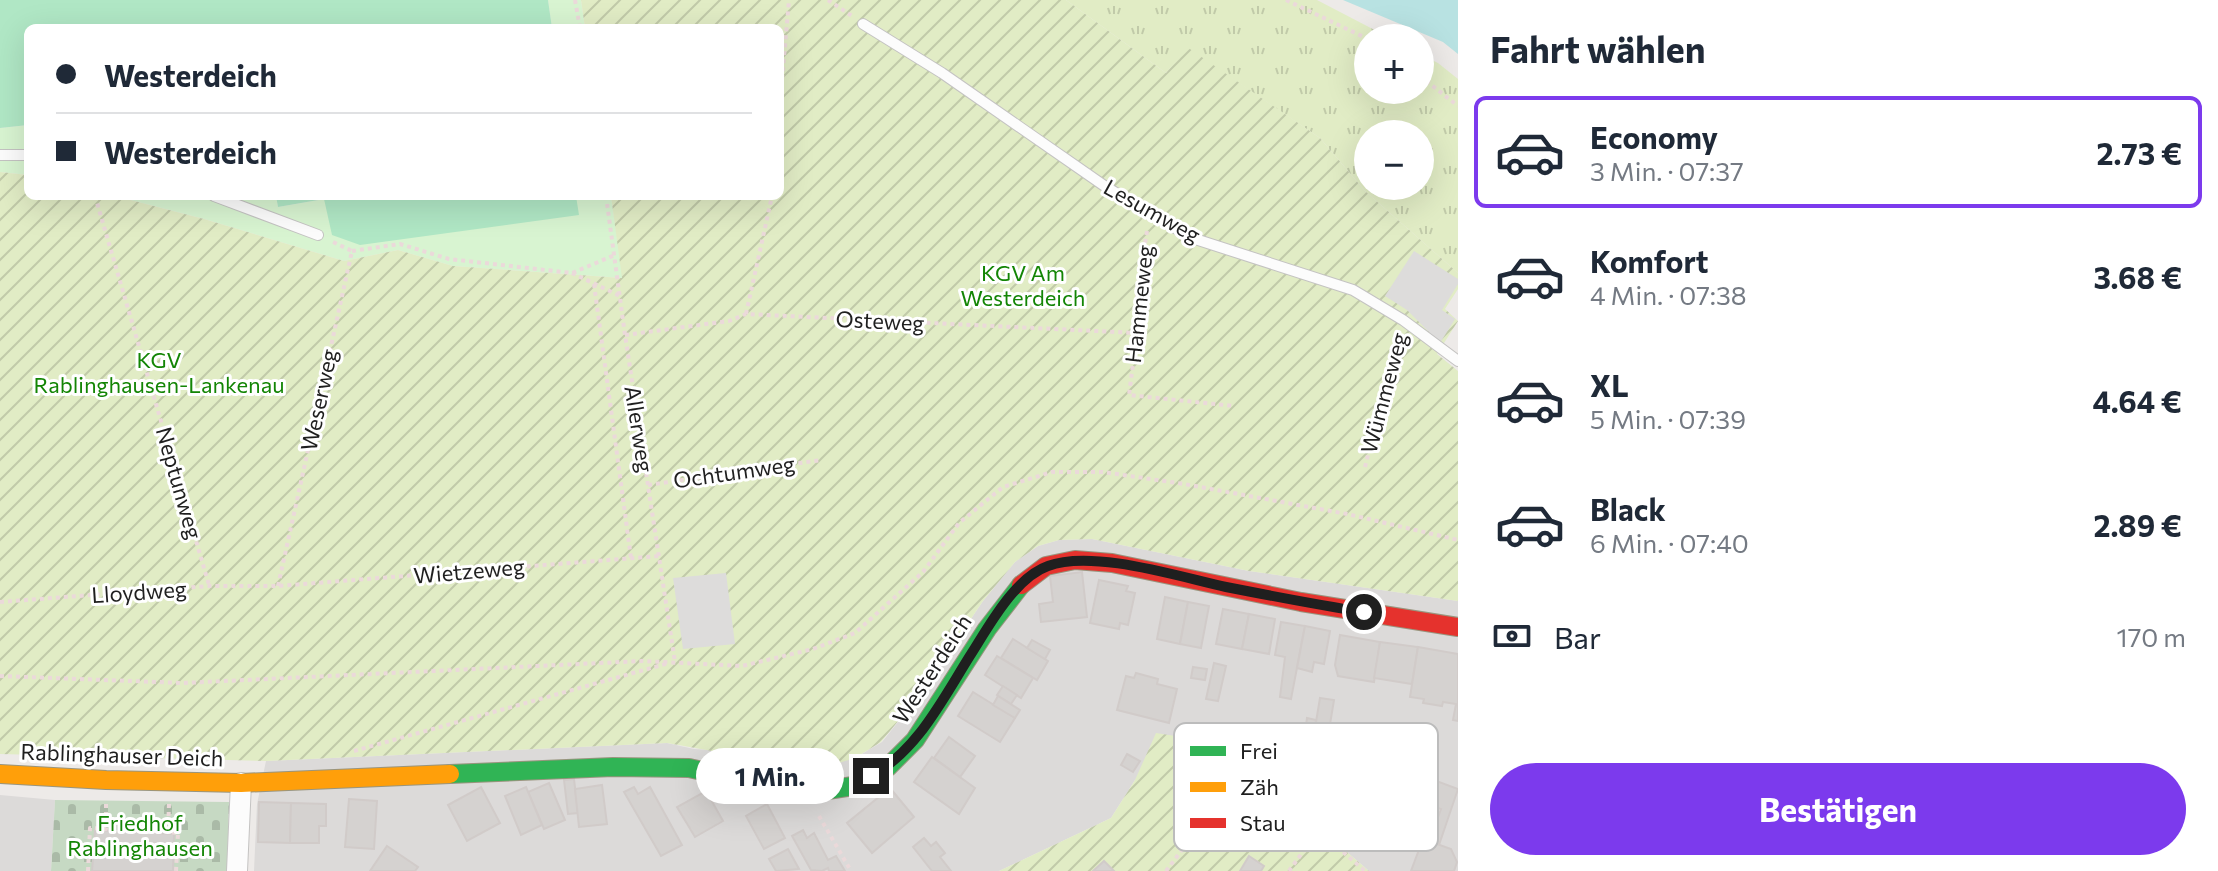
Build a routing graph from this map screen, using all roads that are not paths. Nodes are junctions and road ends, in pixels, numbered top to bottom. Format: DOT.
graph roads {
  1 [pos="863,24"];
  2 [pos="0,155"];
  3 [pos="24,155"];
  4 [pos="225,200"];
  5 [pos="318,235"];
  6 [pos="1458,361"];
  7 [pos="1458,627"];
  8 [pos="0,774"];
  9 [pos="241,783"];
  10 [pos="237,871"];
  1 -- 6 [label="lane, Lesumweg"];
  2 -- 3 [label="lane"];
  4 -- 5 [label="lane"];
  7 -- 9 [label="street, Westerdeich"];
  8 -- 9 [label="street, Rablinghauser Deich"];
  9 -- 10 [label="street"];
}
